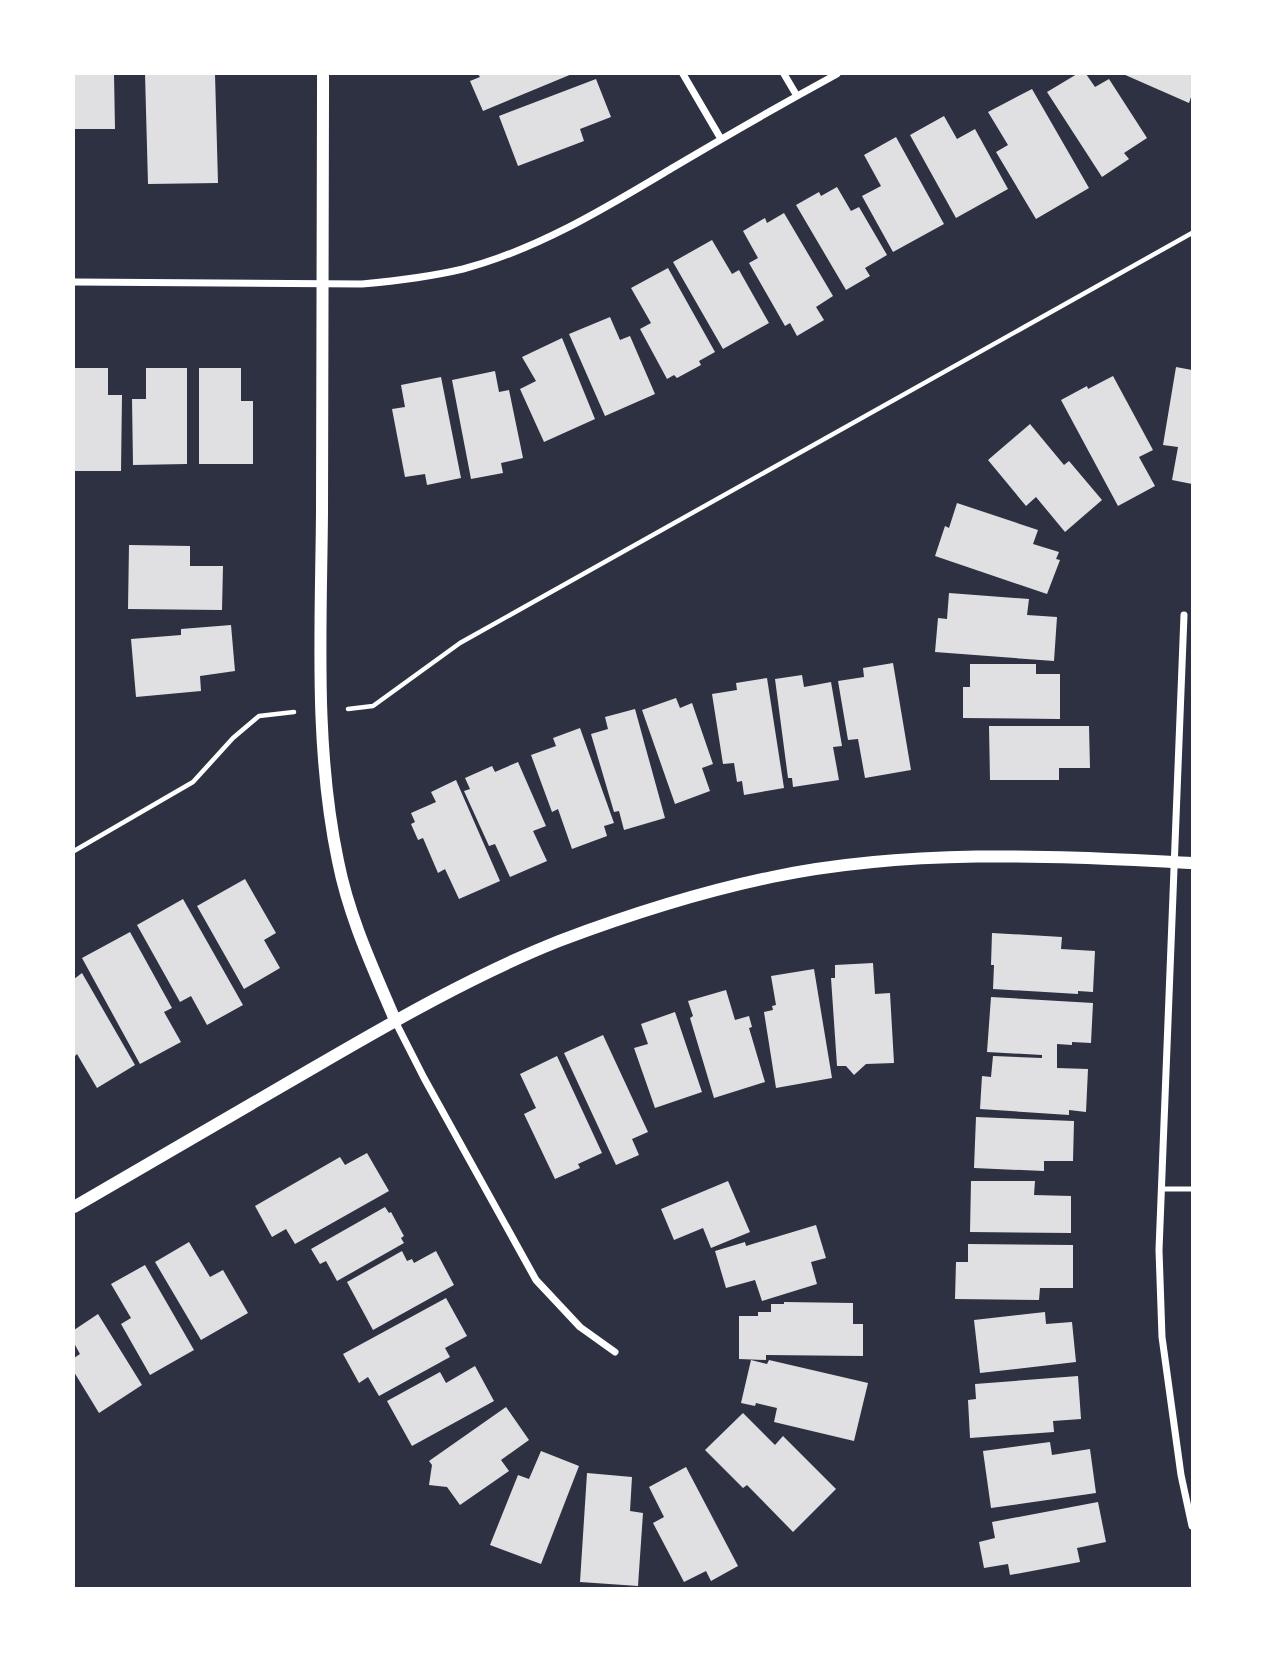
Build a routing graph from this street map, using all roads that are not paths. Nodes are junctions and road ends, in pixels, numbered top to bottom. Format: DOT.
graph roads {
  1 [pos="323,74"];
  2 [pos="683,74"];
  3 [pos="784,74"];
  4 [pos="837,74"];
  5 [pos="797,96"];
  6 [pos="721,139"];
  7 [pos="74,282"];
  8 [pos="324,284"];
  9 [pos="1184,615"];
  10 [pos="1175,862"];
  11 [pos="1192,863"];
  12 [pos="395,1020"];
  13 [pos="1161,1189"];
  14 [pos="1192,1189"];
  15 [pos="74,1207"];
  16 [pos="615,1352"];
  17 [pos="1192,1526"];
  1 -- 8 [label="street"];
  2 -- 6 [label="street"];
  3 -- 5 [label="street"];
  4 -- 5 [label="street"];
  5 -- 6 [label="street"];
  6 -- 8 [label="street"];
  7 -- 8 [label="street"];
  8 -- 12 [label="street"];
  9 -- 10 [label="street"];
  10 -- 11 [label="street"];
  10 -- 12 [label="street"];
  10 -- 13 [label="street"];
  12 -- 15 [label="street"];
  12 -- 16 [label="street"];
  13 -- 14 [label="lane"];
  13 -- 17 [label="street"];
}
